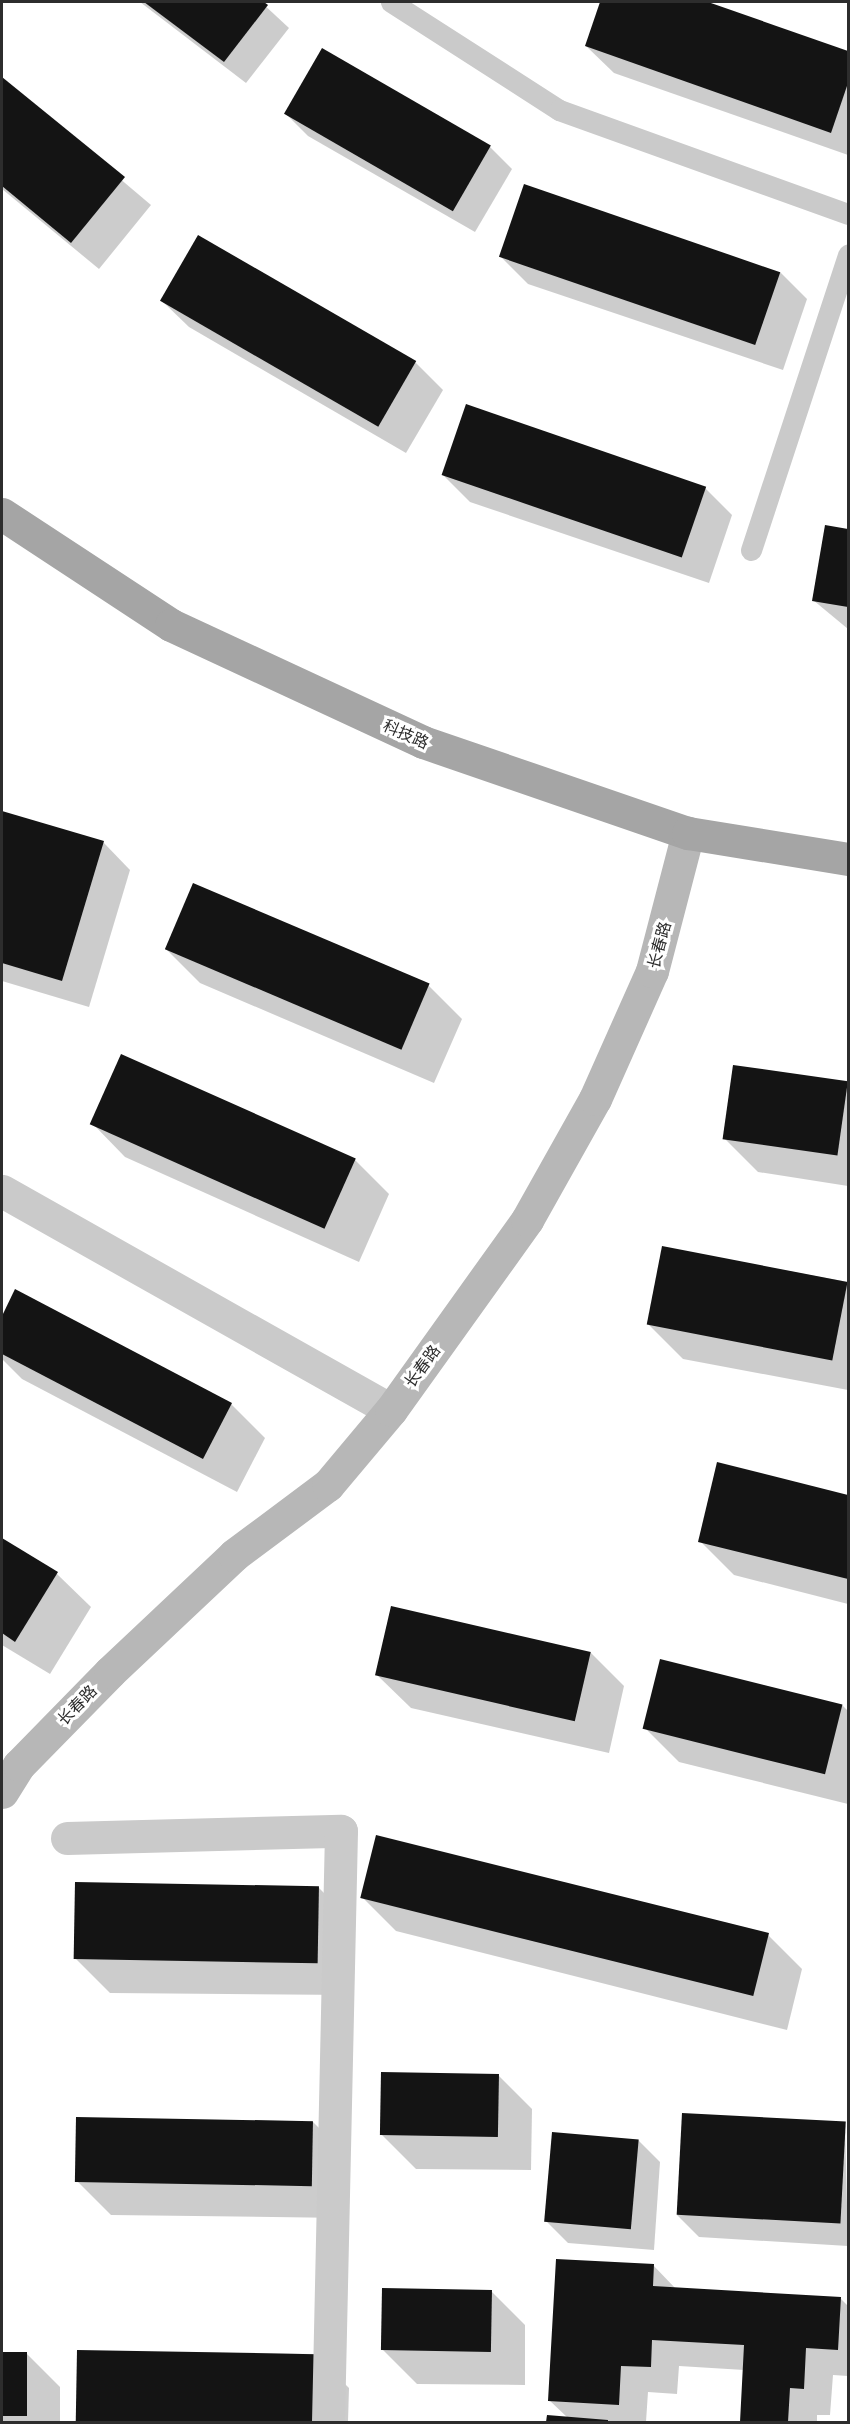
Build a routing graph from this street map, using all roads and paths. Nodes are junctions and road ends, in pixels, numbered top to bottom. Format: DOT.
graph roads {
  1 [pos="391,2"];
  2 [pos="849,214"];
  3 [pos="849,255"];
  4 [pos="2,514"];
  5 [pos="751,550"];
  6 [pos="688,833"];
  7 [pos="849,859"];
  8 [pos="7,1205"];
  9 [pos="391,1410"];
  10 [pos="2,1792"];
  11 [pos="67,1838"];
  12 [pos="328,2422"];
  1 -- 2 [label="lane"];
  3 -- 5 [label="lane"];
  4 -- 6 [label="main road, 科技路"];
  6 -- 7 [label="main road, 科技路"];
  6 -- 9 [label="street, 长春路"];
  8 -- 9 [label="street"];
  9 -- 10 [label="street, 长春路"];
  11 -- 12 [label="street"];
}
